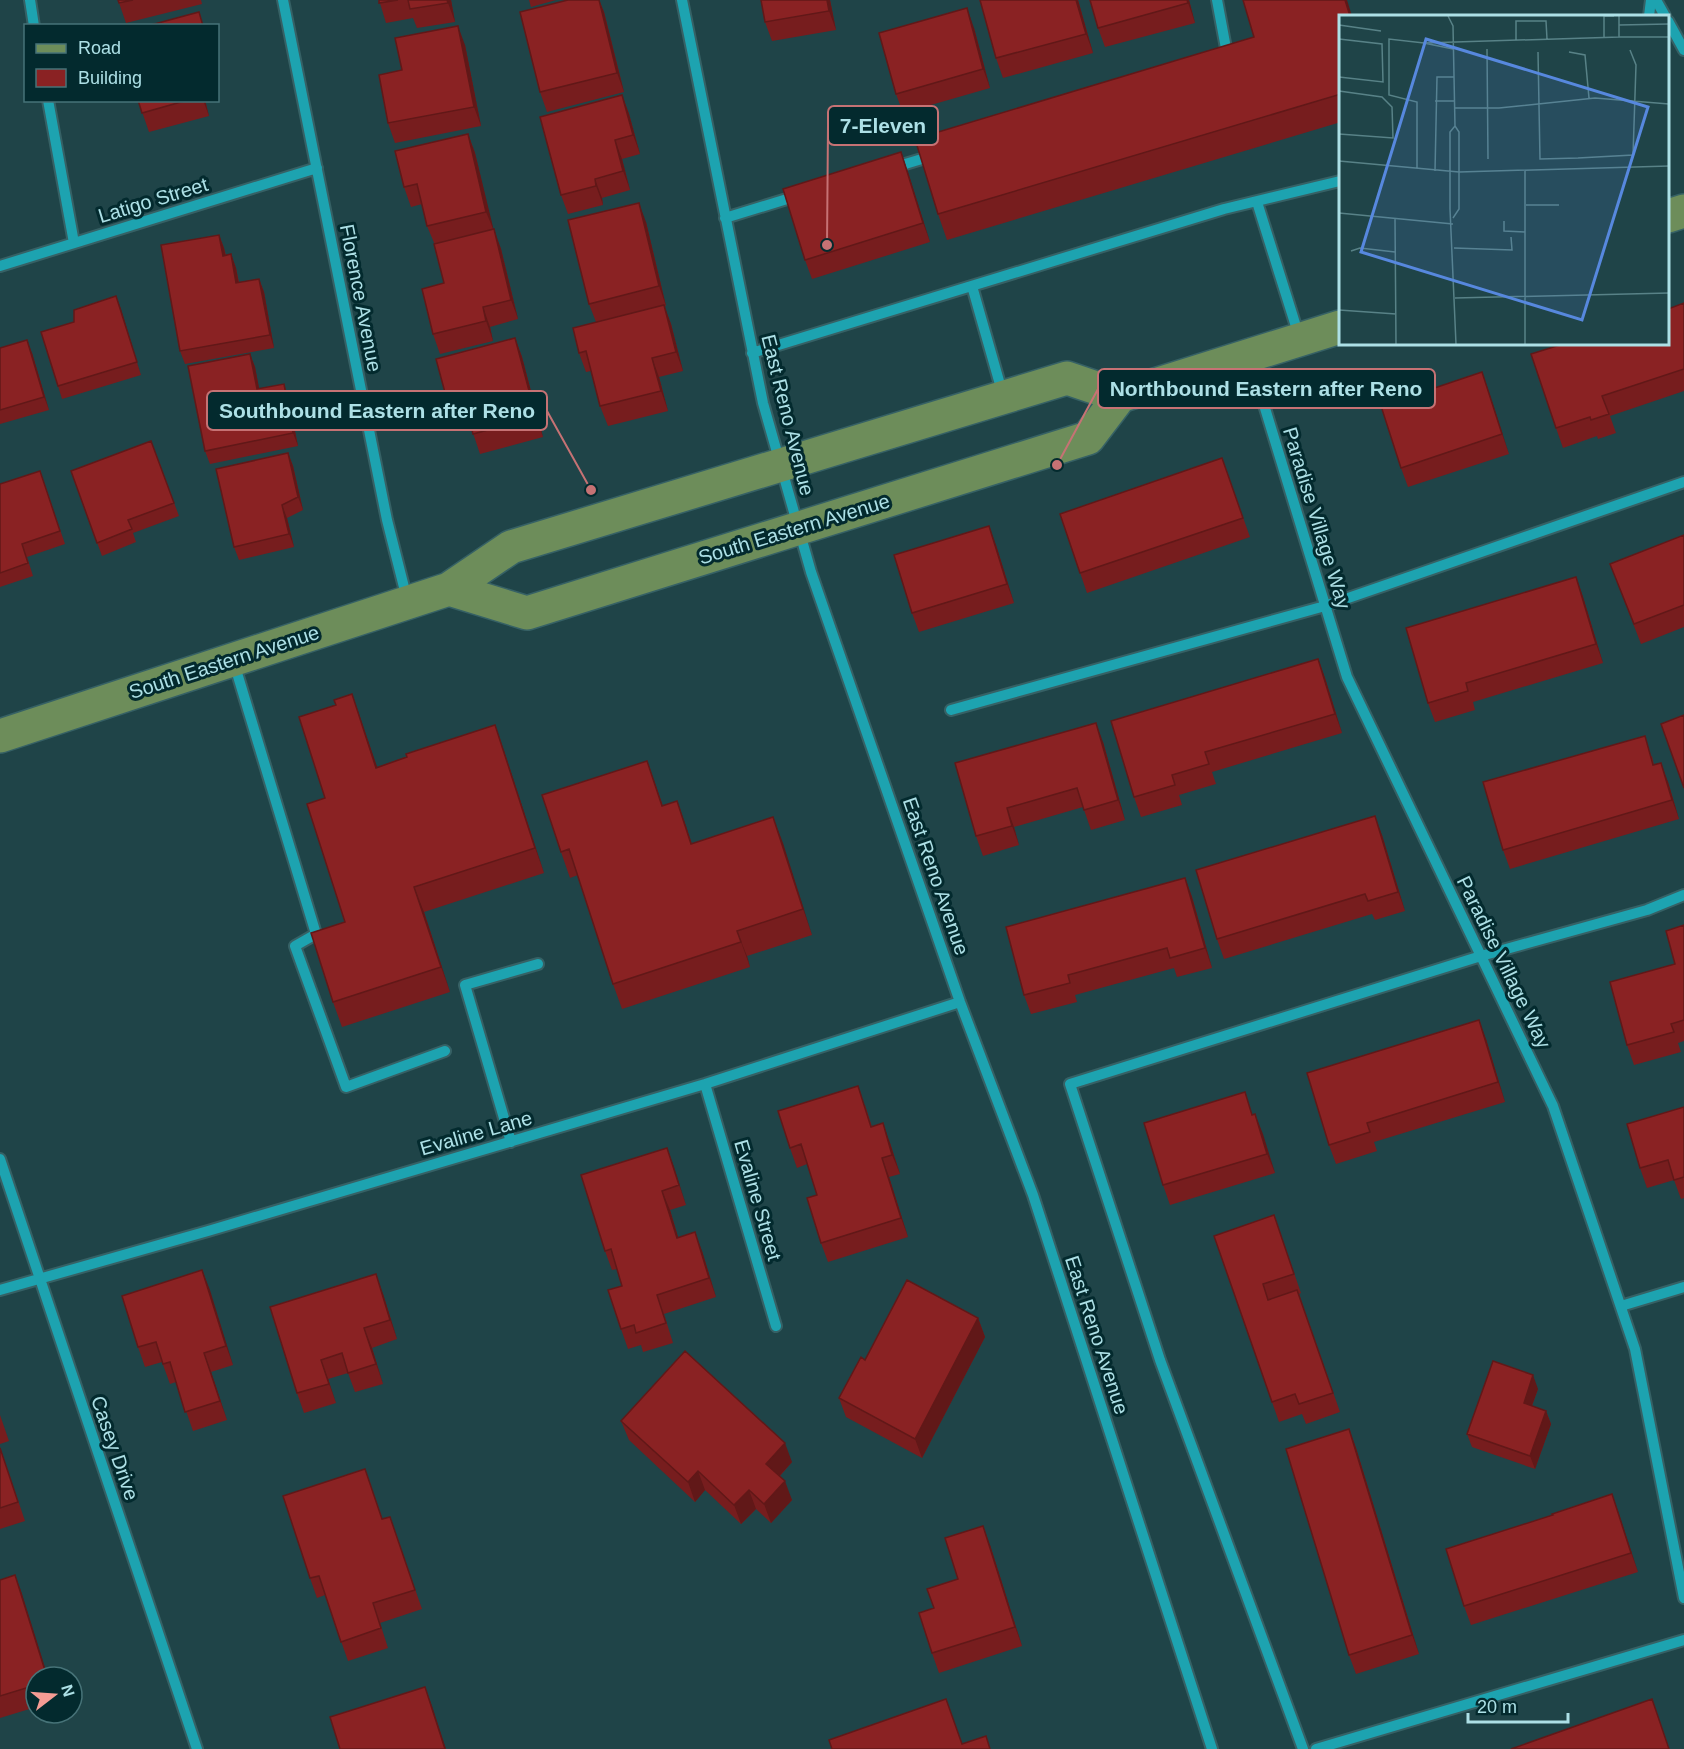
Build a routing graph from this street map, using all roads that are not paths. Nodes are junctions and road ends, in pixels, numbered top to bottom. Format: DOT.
graph roads {
  1 [pos="30,0"];
  2 [pos="283,0"];
  3 [pos="682,0"];
  4 [pos="1217,0"];
  5 [pos="1651,0"];
  6 [pos="1656,0"];
  7 [pos="1649,15"];
  8 [pos="1664,15"];
  9 [pos="1669,23"];
  10 [pos="34,24"];
  11 [pos="1684,50"];
  12 [pos="1221,68"];
  13 [pos="48,102"];
  14 [pos="941,153"];
  15 [pos="317,168"];
  16 [pos="884,170"];
  17 [pos="1339,182"];
  18 [pos="816,191"];
  19 [pos="1257,202"];
  20 [pos="725,218"];
  21 [pos="74,243"];
  22 [pos="0,266"];
  23 [pos="972,286"];
  24 [pos="1339,328"];
  25 [pos="1300,340"];
  26 [pos="752,353"];
  27 [pos="1249,356"];
  28 [pos="1120,396"];
  29 [pos="1004,397"];
  30 [pos="780,465"];
  31 [pos="1684,482"];
  32 [pos="798,528"];
  33 [pos="449,589"];
  34 [pos="408,603"];
  35 [pos="1325,606"];
  36 [pos="233,659"];
  37 [pos="951,710"];
  38 [pos="0,736"];
  39 [pos="1684,895"];
  40 [pos="1481,956"];
  41 [pos="538,964"];
  42 [pos="960,1002"];
  43 [pos="445,1051"];
  44 [pos="705,1084"];
  45 [pos="511,1142"];
  46 [pos="0,1159"];
  47 [pos="39,1278"];
  48 [pos="1684,1287"];
  49 [pos="0,1290"];
  50 [pos="1621,1306"];
  51 [pos="776,1326"];
  52 [pos="1684,1598"];
  53 [pos="1684,1640"];
  54 [pos="197,1749"];
  55 [pos="1212,1749"];
  56 [pos="1303,1749"];
  57 [pos="1316,1749"];
  1 -- 10 [label="street"];
  2 -- 15 [label="street, Florence Avenue"];
  3 -- 20 [label="street, East Reno Avenue"];
  4 -- 12 [label="street"];
  5 -- 7 [label="street"];
  6 -- 8 [label="street"];
  9 -- 11 [label="street"];
  13 -- 21 [label="street"];
  14 -- 16 [label="street"];
  15 -- 21 [label="street, Latigo Street"];
  15 -- 34 [label="street, Florence Avenue"];
  17 -- 19 [label="street"];
  18 -- 20 [label="street"];
  19 -- 23 [label="street"];
  19 -- 25 [label="street"];
  20 -- 26 [label="street, East Reno Avenue"];
  21 -- 22 [label="street, Latigo Street"];
  23 -- 26 [label="street"];
  23 -- 29 [label="street"];
  24 -- 25 [label="main road"];
  25 -- 27 [label="main road"];
  26 -- 30 [label="street, East Reno Avenue"];
  27 -- 28 [label="main road"];
  27 -- 35 [label="street, Paradise Village Way"];
  28 -- 29 [label="main road, South Eastern Avenue"];
  28 -- 32 [label="main road, South Eastern Avenue"];
  29 -- 30 [label="main road, South Eastern Avenue"];
  30 -- 32 [label="street, East Reno Avenue"];
  30 -- 33 [label="main road, South Eastern Avenue"];
  31 -- 35 [label="street"];
  32 -- 33 [label="main road, South Eastern Avenue"];
  32 -- 42 [label="street, East Reno Avenue"];
  33 -- 34 [label="main road, South Eastern Avenue"];
  34 -- 36 [label="main road, South Eastern Avenue"];
  35 -- 37 [label="street"];
  35 -- 40 [label="street, Paradise Village Way"];
  36 -- 38 [label="main road, South Eastern Avenue"];
  36 -- 43 [label="street"];
  39 -- 40 [label="street"];
  40 -- 50 [label="street, Paradise Village Way"];
  40 -- 56 [label="street"];
  41 -- 45 [label="street"];
  42 -- 44 [label="street, Evaline Lane"];
  42 -- 55 [label="street, East Reno Avenue"];
  44 -- 45 [label="street, Evaline Lane"];
  44 -- 51 [label="street, Evaline Street"];
  45 -- 47 [label="street, Evaline Lane"];
  46 -- 47 [label="street, Casey Drive"];
  47 -- 49 [label="street, Evaline Lane"];
  47 -- 54 [label="street, Casey Drive"];
  48 -- 50 [label="street"];
  50 -- 52 [label="street, Paradise Village Way"];
  53 -- 57 [label="street"];
}
